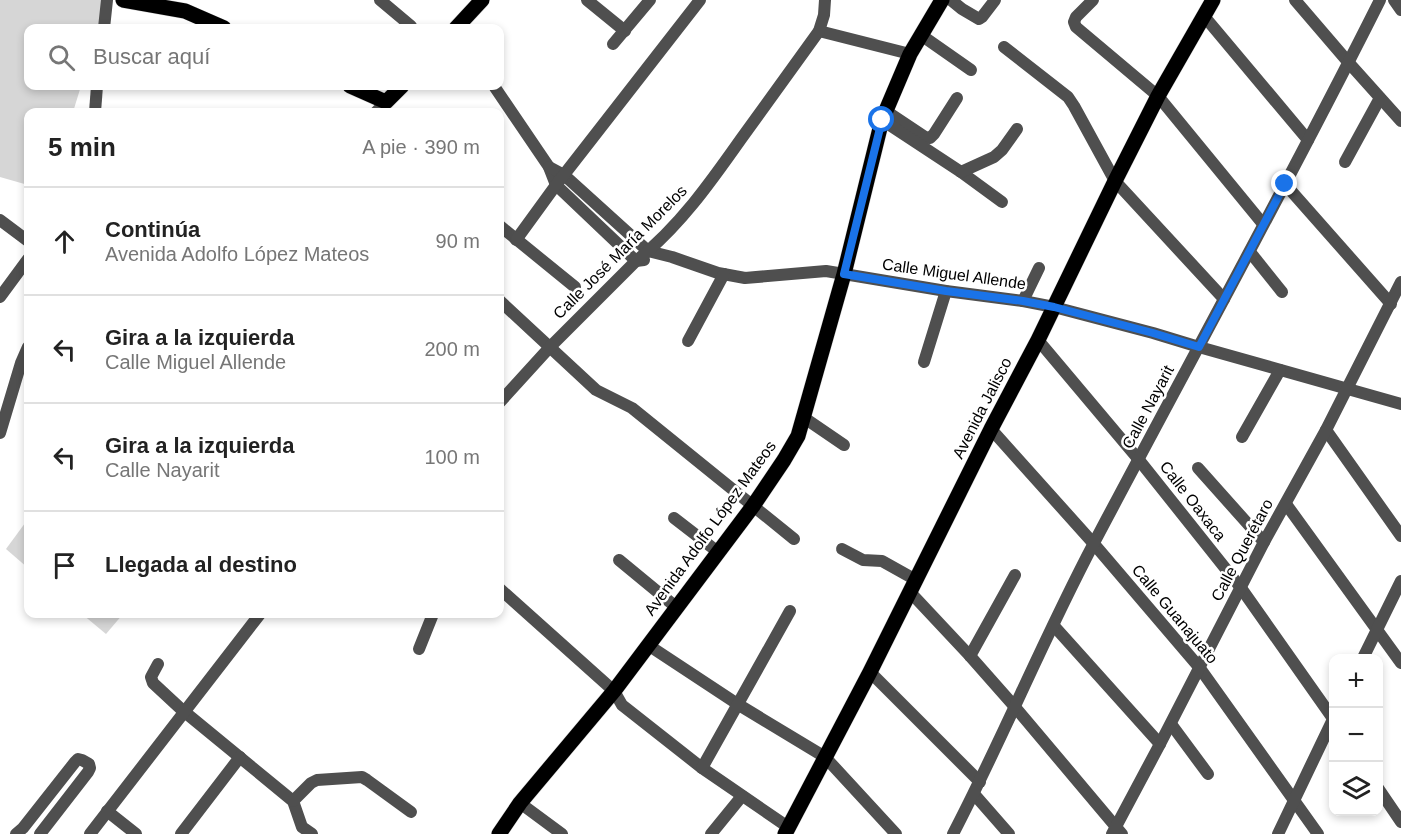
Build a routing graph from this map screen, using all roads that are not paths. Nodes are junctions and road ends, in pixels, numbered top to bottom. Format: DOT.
graph roads {
  1 [pos="106,0"];
  2 [pos="123,0"];
  3 [pos="380,0"];
  4 [pos="482,0"];
  5 [pos="587,0"];
  6 [pos="700,0"];
  7 [pos="825,0"];
  8 [pos="942,0"];
  9 [pos="951,0"];
  10 [pos="995,0"];
  11 [pos="1093,0"];
  12 [pos="1213,0"];
  13 [pos="1295,0"];
  14 [pos="1380,0"];
  15 [pos="1394,0"];
  16 [pos="643,2"];
  17 [pos="190,5"];
  18 [pos="1401,10"];
  19 [pos="1204,16"];
  20 [pos="104,24"];
  21 [pos="218,24"];
  22 [pos="409,24"];
  23 [pos="460,24"];
  24 [pos="625,31"];
  25 [pos="819,31"];
  26 [pos="921,34"];
  27 [pos="613,44"];
  28 [pos="1004,47"];
  29 [pos="910,54"];
  30 [pos="1349,63"];
  31 [pos="971,70"];
  32 [pos="98,90"];
  33 [pos="356,90"];
  34 [pos="398,90"];
  35 [pos="497,90"];
  36 [pos="1158,96"];
  37 [pos="957,98"];
  38 [pos="1380,98"];
  39 [pos="381,107"];
  40 [pos="95,108"];
  41 [pos="884,115"];
  42 [pos="1401,121"];
  43 [pos="1017,129"];
  44 [pos="1308,140"];
  45 [pos="1345,162"];
  46 [pos="549,167"];
  47 [pos="961,172"];
  48 [pos="564,175"];
  49 [pos="1115,181"];
  50 [pos="1285,184"];
  51 [pos="556,185"];
  52 [pos="1002,202"];
  53 [pos="0,220"];
  54 [pos="1263,224"];
  55 [pos="504,230"];
  56 [pos="24,238"];
  57 [pos="516,240"];
  58 [pos="648,251"];
  59 [pos="1250,252"];
  60 [pos="672,257"];
  61 [pos="636,261"];
  62 [pos="24,264"];
  63 [pos="1039,268"];
  64 [pos="724,274"];
  65 [pos="844,274"];
  66 [pos="1401,282"];
  67 [pos="575,287"];
  68 [pos="946,291"];
  69 [pos="1282,292"];
  70 [pos="0,297"];
  71 [pos="1224,299"];
  72 [pos="1023,301"];
  73 [pos="1391,304"];
  74 [pos="504,305"];
  75 [pos="1054,307"];
  76 [pos="1038,340"];
  77 [pos="688,341"];
  78 [pos="550,347"];
  79 [pos="1199,347"];
  80 [pos="24,356"];
  81 [pos="924,362"];
  82 [pos="1280,370"];
  83 [pos="504,389"];
  84 [pos="1347,389"];
  85 [pos="1401,404"];
  86 [pos="803,417"];
  87 [pos="991,429"];
  88 [pos="1326,430"];
  89 [pos="0,433"];
  90 [pos="1242,437"];
  91 [pos="844,445"];
  92 [pos="1139,460"];
  93 [pos="1198,468"];
  94 [pos="1286,504"];
  95 [pos="753,506"];
  96 [pos="674,518"];
  97 [pos="1401,536"];
  98 [pos="794,539"];
  99 [pos="1264,542"];
  100 [pos="1094,543"];
  101 [pos="842,549"];
  102 [pos="718,552"];
  103 [pos="620,560"];
  104 [pos="1015,575"];
  105 [pos="1401,581"];
  106 [pos="913,586"];
  107 [pos="1241,588"];
  108 [pos="504,593"];
  109 [pos="676,607"];
  110 [pos="790,611"];
  111 [pos="257,618"];
  112 [pos="431,618"];
  113 [pos="1054,626"];
  114 [pos="1377,630"];
  115 [pos="648,645"];
  116 [pos="419,649"];
  117 [pos="1365,654"];
  118 [pos="970,656"];
  119 [pos="1401,663"];
  120 [pos="158,664"];
  121 [pos="1199,667"];
  122 [pos="870,672"];
  123 [pos="614,691"];
  124 [pos="738,705"];
  125 [pos="1015,706"];
  126 [pos="184,712"];
  127 [pos="1329,713"];
  128 [pos="1171,724"];
  129 [pos="1329,727"];
  130 [pos="1160,744"];
  131 [pos="240,757"];
  132 [pos="825,757"];
  133 [pos="702,768"];
  134 [pos="1208,774"];
  135 [pos="980,782"];
  136 [pos="974,794"];
  137 [pos="1383,795"];
  138 [pos="742,796"];
  139 [pos="293,801"];
  140 [pos="1294,801"];
  141 [pos="520,802"];
  142 [pos="108,811"];
  143 [pos="411,812"];
  144 [pos="1401,822"];
  145 [pos="787,831"];
  146 [pos="1116,831"];
  147 [pos="16,834"];
  148 [pos="40,834"];
  149 [pos="90,834"];
  150 [pos="136,834"];
  151 [pos="181,834"];
  152 [pos="312,834"];
  153 [pos="500,834"];
  154 [pos="562,834"];
  155 [pos="711,834"];
  156 [pos="897,834"];
  157 [pos="953,834"];
  158 [pos="1009,834"];
  159 [pos="1278,834"];
  160 [pos="1318,834"];
  1 -- 20 [label="street"];
  2 -- 17 [label="main road"];
  3 -- 22 [label="street"];
  4 -- 23 [label="main road"];
  5 -- 24 [label="street"];
  6 -- 48 [label="street"];
  7 -- 25 [label="street, Calle José María Morelos"];
  8 -- 26 [label="main road, Avenida Adolfo López Mateos"];
  9 -- 10 [label="street"];
  11 -- 36 [label="street"];
  12 -- 19 [label="main road, Avenida Jalisco"];
  13 -- 30 [label="street"];
  14 -- 30 [label="street, Calle Nayarit"];
  15 -- 18 [label="street"];
  16 -- 24 [label="street"];
  17 -- 21 [label="main road"];
  19 -- 36 [label="main road, Avenida Jalisco"];
  19 -- 44 [label="street"];
  24 -- 27 [label="street"];
  25 -- 29 [label="street"];
  25 -- 58 [label="street, Calle José María Morelos"];
  26 -- 29 [label="main road, Avenida Adolfo López Mateos"];
  26 -- 31 [label="street"];
  28 -- 49 [label="street"];
  29 -- 41 [label="main road, Avenida Adolfo López Mateos"];
  30 -- 38 [label="street"];
  30 -- 44 [label="street, Calle Nayarit"];
  32 -- 40 [label="street"];
  33 -- 39 [label="main road"];
  34 -- 39 [label="main road"];
  35 -- 46 [label="street, Calle Miguel Allende"];
  36 -- 49 [label="main road, Avenida Jalisco"];
  36 -- 54 [label="street"];
  37 -- 41 [label="street"];
  38 -- 42 [label="street"];
  38 -- 45 [label="street"];
  41 -- 47 [label="street"];
  41 -- 65 [label="main road, Avenida Adolfo López Mateos"];
  43 -- 47 [label="street"];
  44 -- 50 [label="street, Calle Nayarit"];
  46 -- 48 [label="street, Calle Miguel Allende"];
  46 -- 51 [label="street, Calle Miguel Allende"];
  47 -- 52 [label="street"];
  48 -- 51 [label="street"];
  48 -- 58 [label="street, Calle Miguel Allende"];
  49 -- 71 [label="street"];
  49 -- 75 [label="main road, Avenida Jalisco"];
  50 -- 54 [label="street, Calle Nayarit"];
  50 -- 73 [label="street"];
  51 -- 57 [label="street"];
  51 -- 61 [label="street, Calle Miguel Allende"];
  53 -- 56 [label="street"];
  54 -- 59 [label="street, Calle Nayarit"];
  55 -- 57 [label="street"];
  57 -- 67 [label="street"];
  58 -- 60 [label="street, Calle Miguel Allende"];
  58 -- 61 [label="street, Calle José María Morelos"];
  59 -- 69 [label="street"];
  59 -- 71 [label="street, Calle Nayarit"];
  60 -- 61 [label="street, Calle Miguel Allende"];
  60 -- 64 [label="street, Calle Miguel Allende"];
  61 -- 78 [label="street, Calle José María Morelos"];
  62 -- 70 [label="street"];
  63 -- 72 [label="street"];
  64 -- 65 [label="street, Calle Miguel Allende"];
  64 -- 77 [label="street"];
  65 -- 68 [label="street, Calle Miguel Allende"];
  65 -- 86 [label="main road, Avenida Adolfo López Mateos"];
  66 -- 73 [label="street, Calle Querétaro"];
  68 -- 72 [label="street, Calle Miguel Allende"];
  68 -- 81 [label="street"];
  71 -- 79 [label="street, Calle Nayarit"];
  72 -- 75 [label="street, Calle Miguel Allende"];
  73 -- 84 [label="street, Calle Querétaro"];
  74 -- 78 [label="street"];
  75 -- 76 [label="main road, Avenida Jalisco"];
  75 -- 79 [label="street, Calle Miguel Allende"];
  76 -- 87 [label="main road, Avenida Jalisco"];
  76 -- 92 [label="street, Calle Oaxaca"];
  78 -- 83 [label="street, Calle José María Morelos"];
  78 -- 95 [label="street"];
  79 -- 82 [label="street, Calle Miguel Allende"];
  79 -- 92 [label="street, Calle Nayarit"];
  80 -- 89 [label="street"];
  82 -- 84 [label="street, Calle Miguel Allende"];
  82 -- 90 [label="street"];
  84 -- 85 [label="street, Calle Miguel Allende"];
  84 -- 88 [label="street, Calle Querétaro"];
  86 -- 91 [label="street"];
  86 -- 95 [label="main road, Avenida Adolfo López Mateos"];
  87 -- 100 [label="street, Calle Guanajuato"];
  87 -- 106 [label="main road, Avenida Jalisco"];
  88 -- 94 [label="street, Calle Querétaro"];
  88 -- 97 [label="street"];
  92 -- 100 [label="street, Calle Nayarit"];
  92 -- 107 [label="street, Calle Oaxaca"];
  93 -- 99 [label="street"];
  94 -- 99 [label="street, Calle Querétaro"];
  94 -- 114 [label="street"];
  95 -- 98 [label="street"];
  95 -- 102 [label="main road, Avenida Adolfo López Mateos"];
  96 -- 102 [label="street"];
  99 -- 107 [label="street, Calle Querétaro"];
  100 -- 113 [label="street, Calle Nayarit"];
  100 -- 121 [label="street, Calle Guanajuato"];
  101 -- 106 [label="street"];
  102 -- 109 [label="main road, Avenida Adolfo López Mateos"];
  103 -- 109 [label="street"];
  104 -- 118 [label="street"];
  105 -- 114 [label="street"];
  106 -- 118 [label="street"];
  106 -- 122 [label="main road, Avenida Jalisco"];
  107 -- 121 [label="street, Calle Querétaro"];
  107 -- 127 [label="street, Calle Oaxaca"];
  108 -- 123 [label="street"];
  109 -- 115 [label="main road, Avenida Adolfo López Mateos"];
  110 -- 124 [label="street"];
  111 -- 126 [label="street"];
  112 -- 116 [label="street"];
  113 -- 125 [label="street, Calle Nayarit"];
  113 -- 130 [label="street"];
  114 -- 117 [label="street"];
  114 -- 119 [label="street"];
  115 -- 123 [label="main road, Avenida Adolfo López Mateos"];
  115 -- 124 [label="street"];
  118 -- 125 [label="street"];
  120 -- 126 [label="street"];
  121 -- 128 [label="street, Calle Querétaro"];
  121 -- 140 [label="street, Calle Guanajuato"];
  122 -- 132 [label="main road, Avenida Jalisco"];
  122 -- 135 [label="street"];
  123 -- 133 [label="street"];
  123 -- 141 [label="main road, Avenida Adolfo López Mateos"];
  124 -- 132 [label="street"];
  124 -- 133 [label="street"];
  125 -- 135 [label="street, Calle Nayarit"];
  125 -- 146 [label="street"];
  126 -- 131 [label="street"];
  126 -- 142 [label="street"];
  128 -- 130 [label="street, Calle Querétaro"];
  128 -- 134 [label="street"];
  129 -- 140 [label="street"];
  130 -- 146 [label="street, Calle Querétaro"];
  131 -- 139 [label="street"];
  131 -- 151 [label="street"];
  132 -- 145 [label="main road, Avenida Jalisco"];
  132 -- 156 [label="street"];
  133 -- 138 [label="street"];
  135 -- 136 [label="street, Calle Nayarit"];
  136 -- 157 [label="street, Calle Nayarit"];
  136 -- 158 [label="street"];
  137 -- 144 [label="street"];
  138 -- 145 [label="street"];
  138 -- 155 [label="street"];
  139 -- 143 [label="street"];
  139 -- 152 [label="street"];
  140 -- 159 [label="street"];
  140 -- 160 [label="street, Calle Guanajuato"];
  141 -- 153 [label="main road, Avenida Adolfo López Mateos"];
  141 -- 154 [label="street"];
  142 -- 149 [label="street"];
  142 -- 150 [label="street"];
  147 -- 148 [label="street"];
}
